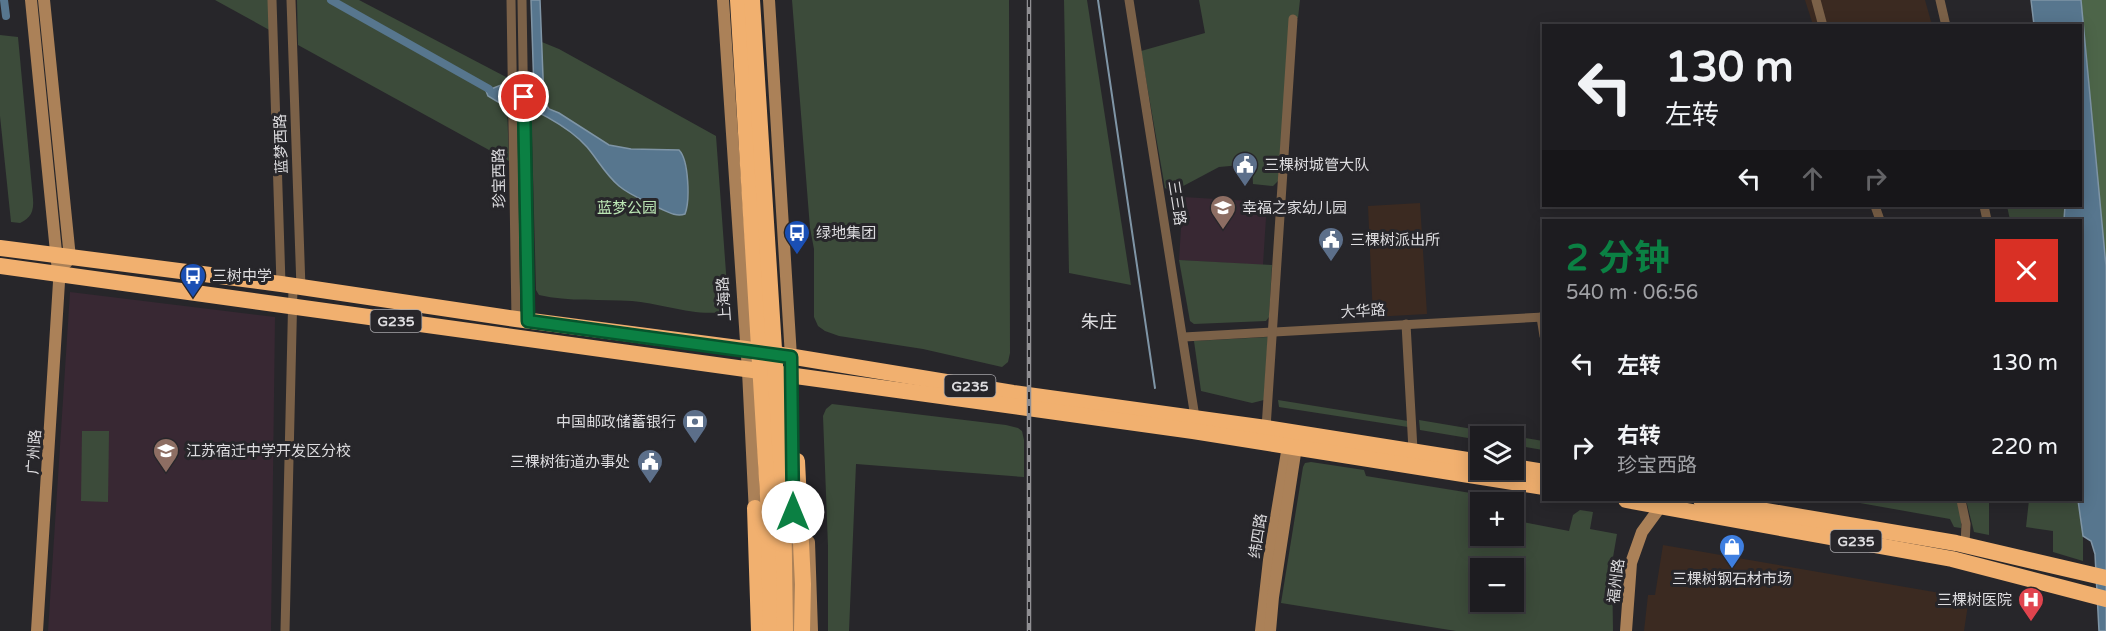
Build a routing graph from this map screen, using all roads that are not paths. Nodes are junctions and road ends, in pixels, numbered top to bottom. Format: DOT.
graph roads {
  1 [pos="32,0"];
  2 [pos="44,0"];
  3 [pos="272,0"];
  4 [pos="291,0"];
  5 [pos="511,0"];
  6 [pos="522,0"];
  7 [pos="723,0"];
  8 [pos="738,0"];
  9 [pos="752,0"];
  10 [pos="769,0"];
  11 [pos="1129,0"];
  12 [pos="1816,0"];
  13 [pos="1940,0"];
  14 [pos="1293,19"];
  15 [pos="1822,24"];
  16 [pos="1946,24"];
  17 [pos="0,248"];
  18 [pos="63,257"];
  19 [pos="0,266"];
  20 [pos="59,275"];
  21 [pos="292,286"];
  22 [pos="292,307"];
  23 [pos="1542,317"];
  24 [pos="522,320"];
  25 [pos="1406,324"];
  26 [pos="1272,331"];
  27 [pos="1184,337"];
  28 [pos="746,349"];
  29 [pos="791,357"];
  30 [pos="748,371"];
  31 [pos="792,383"];
  32 [pos="1194,411"];
  33 [pos="1266,428"];
  34 [pos="1292,447"];
  35 [pos="1413,450"];
  36 [pos="1470,460"];
  37 [pos="797,461"];
  38 [pos="1524,469"];
  39 [pos="1542,472"];
  40 [pos="1542,487"];
  41 [pos="1632,501"];
  42 [pos="1707,501"];
  43 [pos="1962,501"];
  44 [pos="1661,506"];
  45 [pos="755,508"];
  46 [pos="1965,545"];
  47 [pos="2106,578"];
  48 [pos="2106,599"];
  49 [pos="37,631"];
  50 [pos="285,631"];
  51 [pos="753,631"];
  52 [pos="759,631"];
  53 [pos="771,631"];
  54 [pos="785,631"];
  55 [pos="794,631"];
  56 [pos="802,631"];
  57 [pos="812,631"];
  58 [pos="1261,631"];
  59 [pos="1270,631"];
  60 [pos="1626,631"];
  1 -- 18 [label="main road"];
  2 -- 18 [label="main road"];
  3 -- 21 [label="street, 蓝梦西路"];
  4 -- 21 [label="street, 蓝梦西路"];
  5 -- 24 [label="street, 珍宝西路"];
  6 -- 24 [label="street, 珍宝西路"];
  7 -- 28 [label="main road, 上海路"];
  8 -- 53 [label="highway, 上海路, bridge"];
  9 -- 54 [label="highway, bridge"];
  10 -- 29 [label="main road"];
  11 -- 27 [label="street, 三三路"];
  12 -- 15 [label="street"];
  13 -- 16 [label="street"];
  14 -- 26 [label="street"];
  17 -- 18 [label="highway, G235"];
  18 -- 20 [label="main road, 广州路"];
  18 -- 21 [label="highway, G235"];
  19 -- 20 [label="highway, G235"];
  20 -- 22 [label="highway, G235"];
  20 -- 49 [label="main road, 广州路"];
  21 -- 22 [label="street"];
  21 -- 24 [label="highway, G235"];
  22 -- 30 [label="highway, G235"];
  22 -- 50 [label="street"];
  23 -- 25 [label="street, 大华路"];
  24 -- 28 [label="highway, G235"];
  25 -- 26 [label="street, 大华路"];
  25 -- 35 [label="street"];
  26 -- 27 [label="street, 大华路"];
  26 -- 33 [label="street"];
  27 -- 32 [label="street, 三三路"];
  28 -- 29 [label="highway, G235"];
  28 -- 30 [label="main road, 上海路"];
  29 -- 31 [label="main road"];
  29 -- 33 [label="highway, G235"];
  30 -- 31 [label="highway, G235"];
  30 -- 45 [label="main road, 上海路"];
  31 -- 34 [label="highway, G235"];
  31 -- 37 [label="main road"];
  31 -- 55 [label="main road"];
  33 -- 35 [label="highway, G235"];
  34 -- 40 [label="highway, G235"];
  34 -- 58 [label="main road, 纬四路"];
  34 -- 59 [label="main road, 纬四路"];
  35 -- 36 [label="highway, G235"];
  37 -- 56 [label="highway"];
  37 -- 57 [label="main road"];
  38 -- 39 [label="highway"];
  41 -- 44 [label="highway, G235"];
  42 -- 46 [label="highway, G235"];
  43 -- 46 [label="street"];
  44 -- 48 [label="highway, G235"];
  44 -- 60 [label="main road, 福州路"];
  45 -- 51 [label="main road, 上海路"];
  45 -- 52 [label="highway"];
  46 -- 47 [label="highway, G235"];
}
